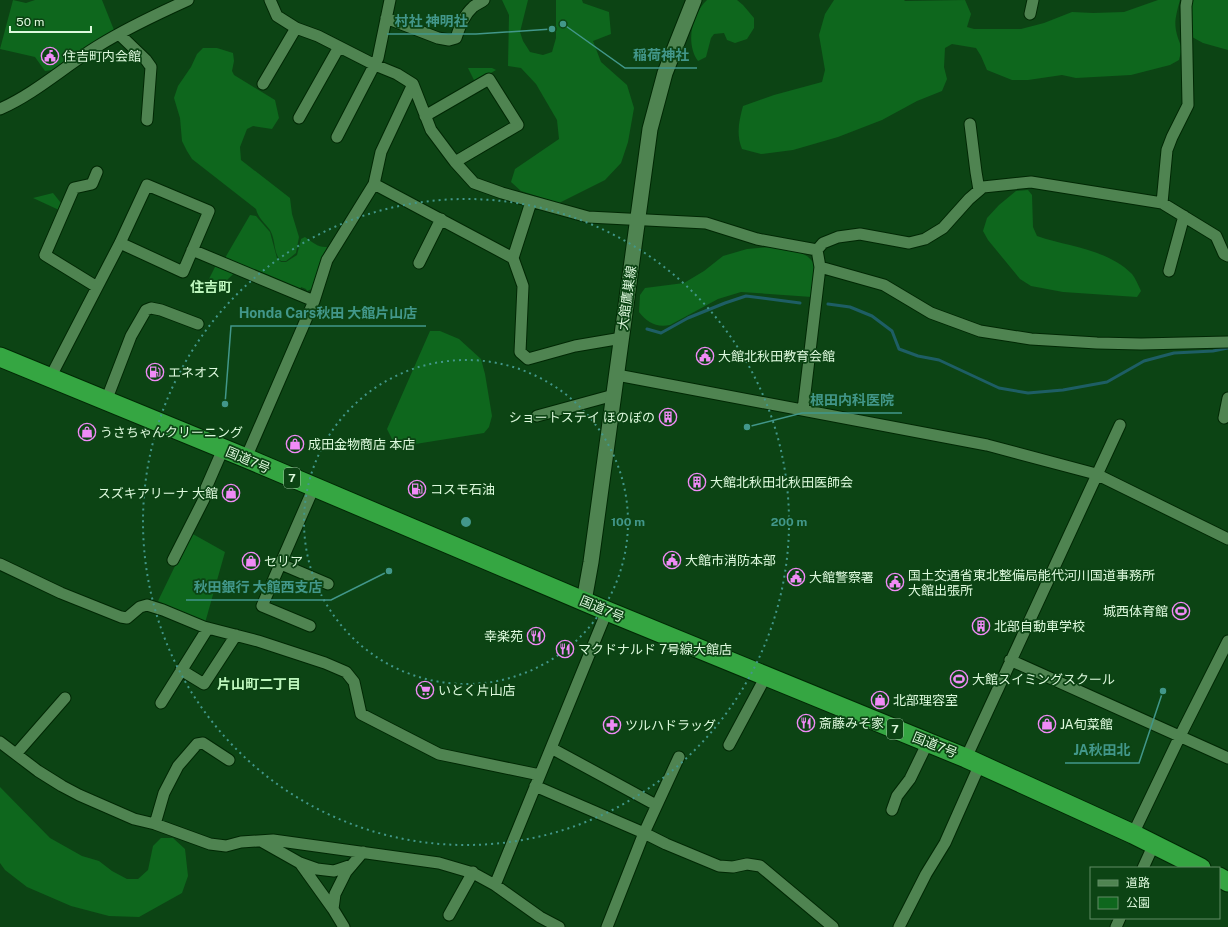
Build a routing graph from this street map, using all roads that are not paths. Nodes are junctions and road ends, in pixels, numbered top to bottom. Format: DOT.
graph roads {
  1 [pos="188,0"];
  2 [pos="270,0"];
  3 [pos="390,0"];
  4 [pos="484,0"];
  5 [pos="694,0"];
  6 [pos="1032,0"];
  7 [pos="1187,0"];
  8 [pos="1030,14"];
  9 [pos="386,18"];
  10 [pos="296,28"];
  11 [pos="119,34"];
  12 [pos="339,47"];
  13 [pos="375,65"];
  14 [pos="263,84"];
  15 [pos="413,84"];
  16 [pos="0,109"];
  17 [pos="425,116"];
  18 [pos="299,118"];
  19 [pos="147,120"];
  20 [pos="970,124"];
  21 [pos="337,137"];
  22 [pos="455,162"];
  23 [pos="97,172"];
  24 [pos="374,184"];
  25 [pos="979,190"];
  26 [pos="531,202"];
  27 [pos="1162,203"];
  28 [pos="1184,216"];
  29 [pos="441,219"];
  30 [pos="638,220"];
  31 [pos="120,243"];
  32 [pos="192,250"];
  33 [pos="817,250"];
  34 [pos="1228,256"];
  35 [pos="513,258"];
  36 [pos="419,263"];
  37 [pos="820,267"];
  38 [pos="1169,271"];
  39 [pos="97,287"];
  40 [pos="314,301"];
  41 [pos="198,324"];
  42 [pos="622,338"];
  43 [pos="1228,342"];
  44 [pos="0,357"];
  45 [pos="617,376"];
  46 [pos="50,378"];
  47 [pos="614,395"];
  48 [pos="1228,398"];
  49 [pos="106,401"];
  50 [pos="803,410"];
  51 [pos="538,416"];
  52 [pos="1224,418"];
  53 [pos="1120,425"];
  54 [pos="223,449"];
  55 [pos="246,458"];
  56 [pos="1096,474"];
  57 [pos="314,488"];
  58 [pos="1228,539"];
  59 [pos="173,560"];
  60 [pos="0,564"];
  61 [pos="281,564"];
  62 [pos="328,584"];
  63 [pos="584,601"];
  64 [pos="607,611"];
  65 [pos="310,626"];
  66 [pos="208,628"];
  67 [pos="236,635"];
  68 [pos="1227,646"];
  69 [pos="1010,660"];
  70 [pos="181,670"];
  71 [pos="766,676"];
  72 [pos="65,698"];
  73 [pos="161,703"];
  74 [pos="1180,736"];
  75 [pos="0,742"];
  76 [pos="928,742"];
  77 [pos="729,744"];
  78 [pos="551,748"];
  79 [pos="16,754"];
  80 [pos="678,757"];
  81 [pos="1228,758"];
  82 [pos="229,760"];
  83 [pos="973,761"];
  84 [pos="540,775"];
  85 [pos="535,786"];
  86 [pos="656,805"];
  87 [pos="892,810"];
  88 [pos="155,824"];
  89 [pos="644,833"];
  90 [pos="1133,834"];
  91 [pos="261,841"];
  92 [pos="1154,844"];
  93 [pos="362,852"];
  94 [pos="300,863"];
  95 [pos="352,864"];
  96 [pos="1143,867"];
  97 [pos="1199,867"];
  98 [pos="473,872"];
  99 [pos="495,885"];
  100 [pos="333,909"];
  101 [pos="449,915"];
  102 [pos="344,927"];
  103 [pos="559,927"];
  104 [pos="607,927"];
  105 [pos="833,927"];
  106 [pos="899,927"];
  1 -- 11 [label="street"];
  2 -- 10 [label="street"];
  3 -- 9 [label="street"];
  4 -- 9 [label="street"];
  5 -- 30 [label="main road, 大館鷹巣線"];
  6 -- 8 [label="street"];
  7 -- 27 [label="street"];
  9 -- 13 [label="street"];
  10 -- 12 [label="street"];
  10 -- 14 [label="street"];
  11 -- 16 [label="street"];
  11 -- 19 [label="street"];
  12 -- 13 [label="street"];
  12 -- 18 [label="street"];
  13 -- 15 [label="street"];
  13 -- 21 [label="street"];
  15 -- 17 [label="street"];
  15 -- 24 [label="street"];
  17 -- 22 [label="street"];
  17 -- 22 [label="street"];
  20 -- 25 [label="street"];
  22 -- 26 [label="street"];
  23 -- 39 [label="street"];
  24 -- 29 [label="street"];
  24 -- 40 [label="street"];
  25 -- 27 [label="street"];
  25 -- 33 [label="street"];
  26 -- 30 [label="street"];
  26 -- 35 [label="street"];
  27 -- 28 [label="street"];
  28 -- 34 [label="street"];
  28 -- 38 [label="street"];
  29 -- 35 [label="street"];
  29 -- 36 [label="street"];
  30 -- 33 [label="street"];
  30 -- 42 [label="main road, 大館鷹巣線"];
  31 -- 32 [label="street"];
  31 -- 32 [label="street"];
  31 -- 39 [label="street"];
  32 -- 40 [label="street"];
  33 -- 37 [label="street"];
  35 -- 42 [label="street"];
  37 -- 43 [label="street"];
  37 -- 50 [label="street"];
  39 -- 46 [label="street"];
  40 -- 55 [label="street"];
  41 -- 49 [label="street"];
  42 -- 45 [label="main road, 大館鷹巣線"];
  44 -- 46 [label="highway, 国道7号 / 7"];
  45 -- 47 [label="main road, 大館鷹巣線"];
  45 -- 50 [label="street"];
  46 -- 49 [label="highway, 国道7号 / 7"];
  47 -- 51 [label="street"];
  47 -- 63 [label="main road, 大館鷹巣線"];
  48 -- 52 [label="street"];
  49 -- 54 [label="highway, 国道7号 / 7"];
  50 -- 56 [label="street"];
  53 -- 56 [label="street"];
  54 -- 55 [label="highway, 国道7号 / 7"];
  54 -- 59 [label="street"];
  55 -- 57 [label="highway, 国道7号 / 7"];
  56 -- 58 [label="street"];
  56 -- 69 [label="street"];
  57 -- 61 [label="street"];
  57 -- 63 [label="highway, 国道7号 / 7"];
  60 -- 66 [label="street"];
  61 -- 62 [label="street"];
  61 -- 65 [label="street"];
  63 -- 64 [label="highway, 国道7号 / 7"];
  64 -- 71 [label="highway, 国道7号 / 7"];
  64 -- 78 [label="street"];
  66 -- 67 [label="street"];
  66 -- 70 [label="street"];
  67 -- 70 [label="street"];
  67 -- 84 [label="street"];
  68 -- 74 [label="street"];
  69 -- 74 [label="street"];
  69 -- 83 [label="street"];
  70 -- 73 [label="street"];
  71 -- 76 [label="highway, 国道7号 / 7"];
  71 -- 77 [label="street"];
  72 -- 79 [label="street"];
  74 -- 81 [label="street"];
  74 -- 90 [label="street"];
  75 -- 79 [label="street"];
  76 -- 83 [label="highway, 国道7号 / 7"];
  76 -- 87 [label="street"];
  78 -- 84 [label="street"];
  78 -- 86 [label="street"];
  79 -- 88 [label="street"];
  80 -- 86 [label="street"];
  82 -- 88 [label="street"];
  83 -- 90 [label="highway, 国道7号 / 7"];
  83 -- 106 [label="street"];
  84 -- 85 [label="street"];
  85 -- 89 [label="street"];
  85 -- 99 [label="street"];
  86 -- 89 [label="street"];
  88 -- 91 [label="street"];
  89 -- 104 [label="street"];
  89 -- 105 [label="street"];
  90 -- 92 [label="highway, 国道7号 / 7"];
  91 -- 93 [label="street"];
  91 -- 94 [label="street"];
  92 -- 96 [label="street"];
  92 -- 97 [label="highway, 国道7号 / 7"];
  93 -- 95 [label="street"];
  93 -- 98 [label="street"];
  94 -- 95 [label="street"];
  94 -- 100 [label="street"];
  95 -- 100 [label="street"];
  98 -- 99 [label="street"];
  98 -- 101 [label="street"];
  99 -- 103 [label="street"];
  100 -- 102 [label="street"];
}
